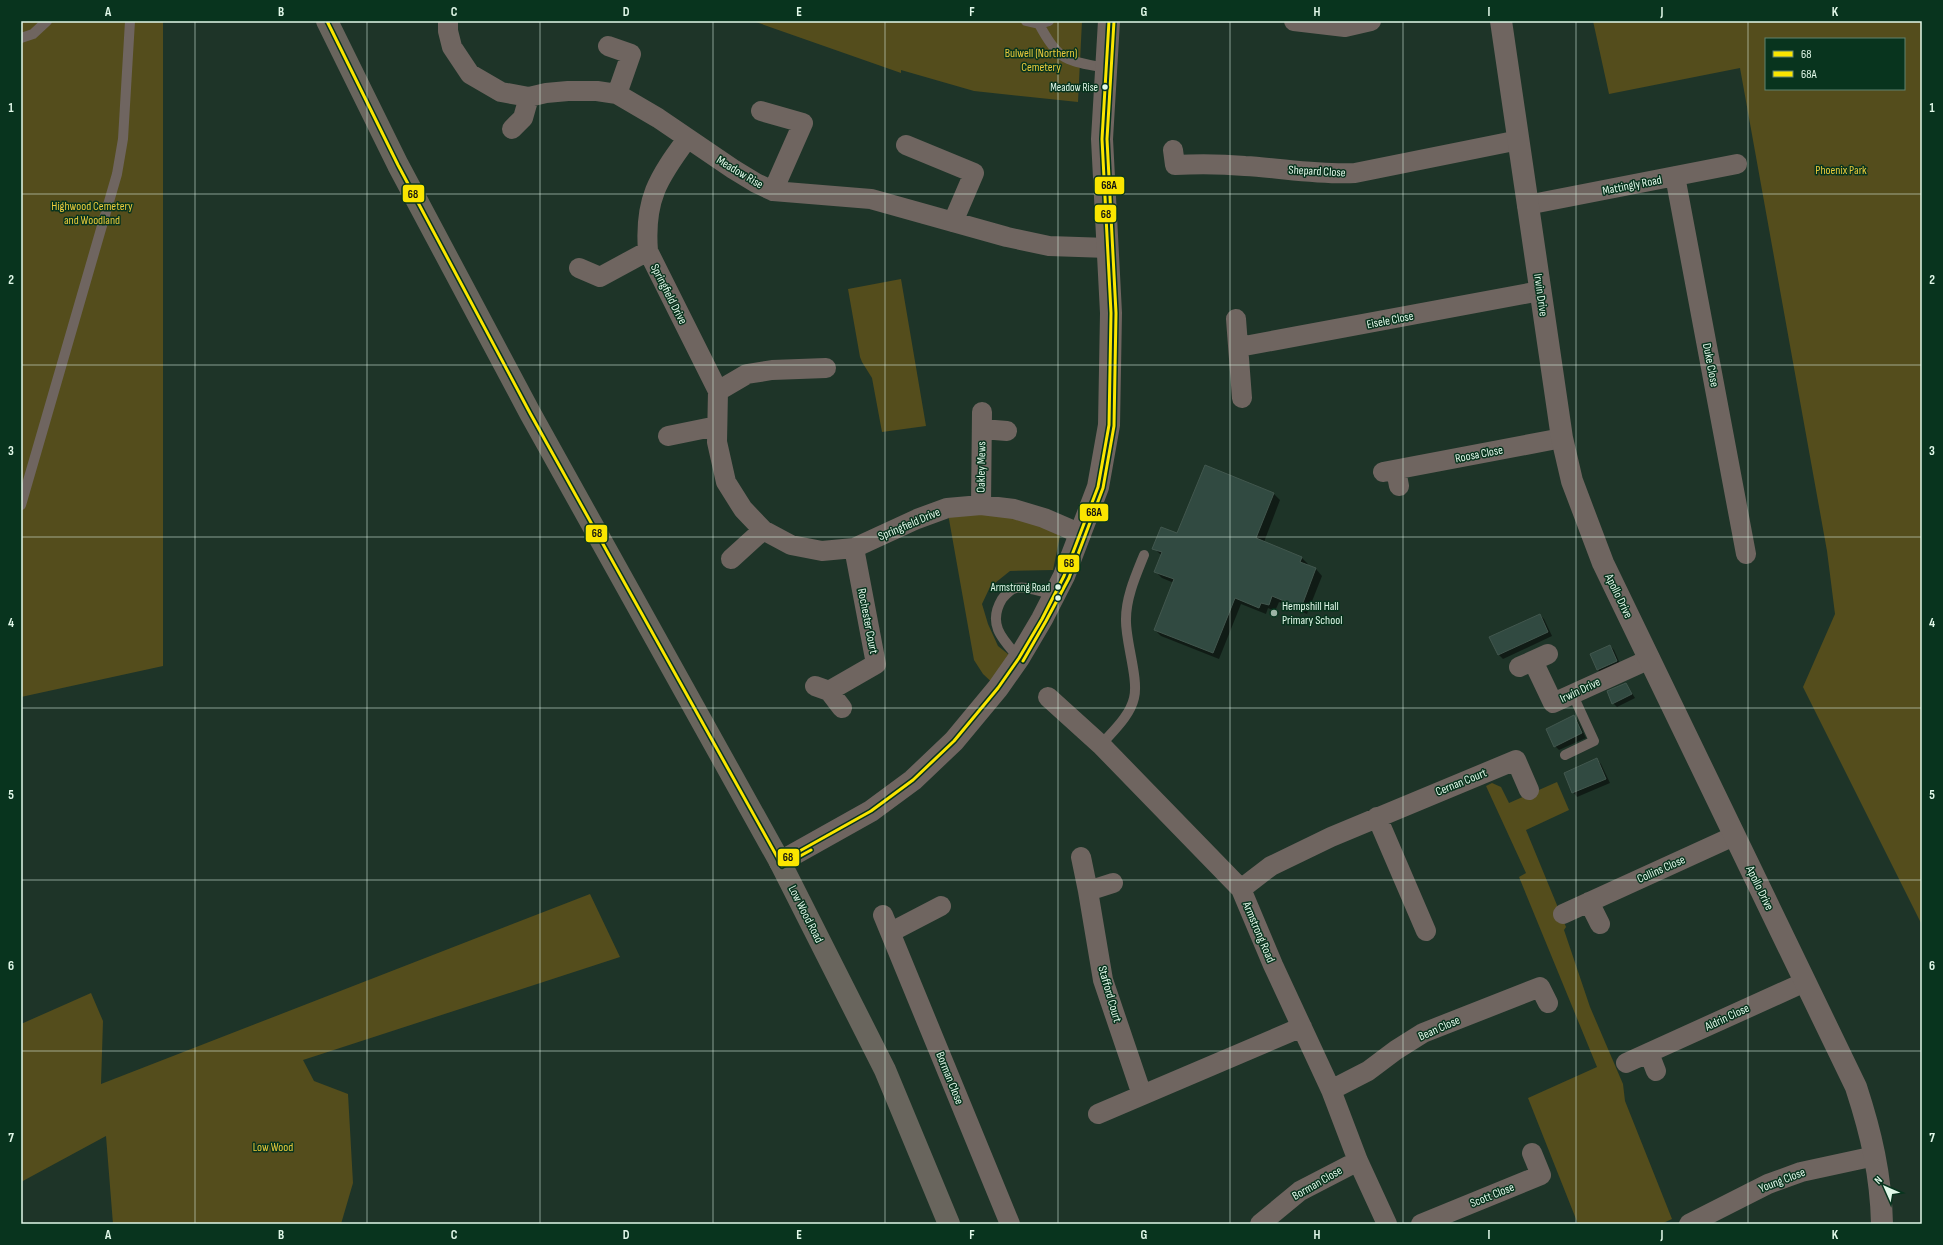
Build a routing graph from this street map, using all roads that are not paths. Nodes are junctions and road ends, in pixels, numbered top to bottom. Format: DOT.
graph roads {
  1 [pos="130,21"];
  2 [pos="327,21"];
  3 [pos="448,21"];
  4 [pos="1026,21"];
  5 [pos="1109,21"];
  6 [pos="1294,21"];
  7 [pos="1371,21"];
  8 [pos="1501,21"];
  9 [pos="44,22"];
  10 [pos="1044,23"];
  11 [pos="21,38"];
  12 [pos="608,46"];
  13 [pos="1106,68"];
  14 [pos="617,94"];
  15 [pos="529,97"];
  16 [pos="761,111"];
  17 [pos="512,129"];
  18 [pos="687,139"];
  19 [pos="1519,140"];
  20 [pos="906,145"];
  21 [pos="1173,150"];
  22 [pos="1737,164"];
  23 [pos="1675,176"];
  24 [pos="774,191"];
  25 [pos="1528,205"];
  26 [pos="953,222"];
  27 [pos="1108,248"];
  28 [pos="648,251"];
  29 [pos="579,268"];
  30 [pos="1540,291"];
  31 [pos="1236,319"];
  32 [pos="1239,347"];
  33 [pos="826,368"];
  34 [pos="718,392"];
  35 [pos="1242,398"];
  36 [pos="717,426"];
  37 [pos="1007,431"];
  38 [pos="668,436"];
  39 [pos="1562,438"];
  40 [pos="1393,476"];
  41 [pos="981,504"];
  42 [pos="21,505"];
  43 [pos="763,530"];
  44 [pos="1081,534"];
  45 [pos="854,548"];
  46 [pos="1746,554"];
  47 [pos="1144,555"];
  48 [pos="731,559"];
  49 [pos="1603,563"];
  50 [pos="1056,596"];
  51 [pos="1019,658"];
  52 [pos="1650,659"];
  53 [pos="1533,661"];
  54 [pos="1572,693"];
  55 [pos="1048,696"];
  56 [pos="842,708"];
  57 [pos="1101,745"];
  58 [pos="1565,756"];
  59 [pos="1529,790"];
  60 [pos="1377,817"];
  61 [pos="1734,836"];
  62 [pos="1081,857"];
  63 [pos="780,862"];
  64 [pos="1113,883"];
  65 [pos="1241,889"];
  66 [pos="1088,891"];
  67 [pos="1589,902"];
  68 [pos="941,906"];
  69 [pos="1563,914"];
  70 [pos="1600,924"];
  71 [pos="1426,931"];
  72 [pos="1805,982"];
  73 [pos="1548,1003"];
  74 [pos="1302,1027"];
  75 [pos="1626,1063"];
  76 [pos="1331,1090"];
  77 [pos="1142,1095"];
  78 [pos="1098,1114"];
  79 [pos="1532,1153"];
  80 [pos="1875,1156"];
  81 [pos="1358,1160"];
  82 [pos="1693,1223"];
  83 [pos="949,1224"];
  84 [pos="1010,1224"];
  85 [pos="1260,1224"];
  86 [pos="1387,1224"];
  87 [pos="1421,1224"];
  88 [pos="1882,1224"];
  1 -- 42 [label="lane"];
  2 -- 63 [label="main road, Low Wood Road"];
  3 -- 15 [label="street, Meadow Rise"];
  4 -- 10 [label="lane"];
  5 -- 13 [label="street"];
  6 -- 7 [label="street"];
  8 -- 19 [label="street, Irwin Drive"];
  9 -- 11 [label="lane"];
  10 -- 13 [label="lane"];
  12 -- 14 [label="street"];
  13 -- 27 [label="street"];
  14 -- 15 [label="street, Meadow Rise"];
  14 -- 18 [label="street, Meadow Rise"];
  15 -- 17 [label="street"];
  16 -- 24 [label="street"];
  18 -- 24 [label="street, Meadow Rise"];
  18 -- 28 [label="street, Springfield Drive"];
  19 -- 21 [label="street, Shepard Close"];
  19 -- 25 [label="street, Irwin Drive"];
  20 -- 26 [label="street"];
  22 -- 23 [label="street, Mattingly Road"];
  23 -- 25 [label="street, Mattingly Road"];
  23 -- 46 [label="street, Duke Close"];
  24 -- 26 [label="street, Meadow Rise"];
  25 -- 30 [label="street, Irwin Drive"];
  26 -- 27 [label="street, Meadow Rise"];
  27 -- 44 [label="street"];
  28 -- 29 [label="street, Springfield Drive"];
  28 -- 34 [label="street, Springfield Drive"];
  30 -- 32 [label="street, Eisele Close"];
  30 -- 39 [label="street, Irwin Drive"];
  31 -- 32 [label="street"];
  32 -- 35 [label="street"];
  33 -- 34 [label="street"];
  34 -- 36 [label="street, Springfield Drive"];
  36 -- 38 [label="street"];
  36 -- 43 [label="street, Springfield Drive"];
  37 -- 41 [label="street, Oakley Mews"];
  39 -- 40 [label="street, Roosa Close"];
  39 -- 49 [label="street, Irwin Drive"];
  41 -- 44 [label="street, Springfield Drive"];
  41 -- 45 [label="street, Springfield Drive"];
  43 -- 45 [label="street, Springfield Drive"];
  43 -- 48 [label="street"];
  44 -- 50 [label="street"];
  45 -- 56 [label="street, Rochester Court"];
  47 -- 57 [label="lane"];
  49 -- 52 [label="street, Apollo Drive"];
  50 -- 51 [label="street"];
  50 -- 51 [label="lane"];
  51 -- 63 [label="street"];
  52 -- 54 [label="street, Irwin Drive"];
  52 -- 61 [label="street, Apollo Drive"];
  53 -- 54 [label="street, Irwin Drive"];
  54 -- 58 [label="lane"];
  55 -- 57 [label="street, Armstrong Road"];
  57 -- 65 [label="street, Armstrong Road"];
  59 -- 60 [label="street, Cernan Court"];
  60 -- 65 [label="street, Cernan Court"];
  60 -- 71 [label="street"];
  61 -- 67 [label="street, Collins Close"];
  61 -- 72 [label="street, Apollo Drive"];
  62 -- 66 [label="street, Stafford Court"];
  63 -- 83 [label="main road, Low Wood Road"];
  64 -- 66 [label="street"];
  65 -- 74 [label="street, Armstrong Road"];
  66 -- 77 [label="street, Stafford Court"];
  67 -- 69 [label="street, Collins Close"];
  67 -- 70 [label="street"];
  68 -- 84 [label="street, Borman Close"];
  72 -- 75 [label="street, Aldrin Close"];
  72 -- 80 [label="street, Apollo Drive"];
  73 -- 76 [label="street, Bean Close"];
  74 -- 76 [label="street, Armstrong Road"];
  74 -- 77 [label="street"];
  76 -- 81 [label="street, Armstrong Road"];
  77 -- 78 [label="street"];
  79 -- 87 [label="street, Scott Close"];
  80 -- 82 [label="street, Young Close"];
  80 -- 88 [label="street, Apollo Drive"];
  81 -- 85 [label="street, Borman Close"];
  81 -- 86 [label="street, Armstrong Road"];
}
